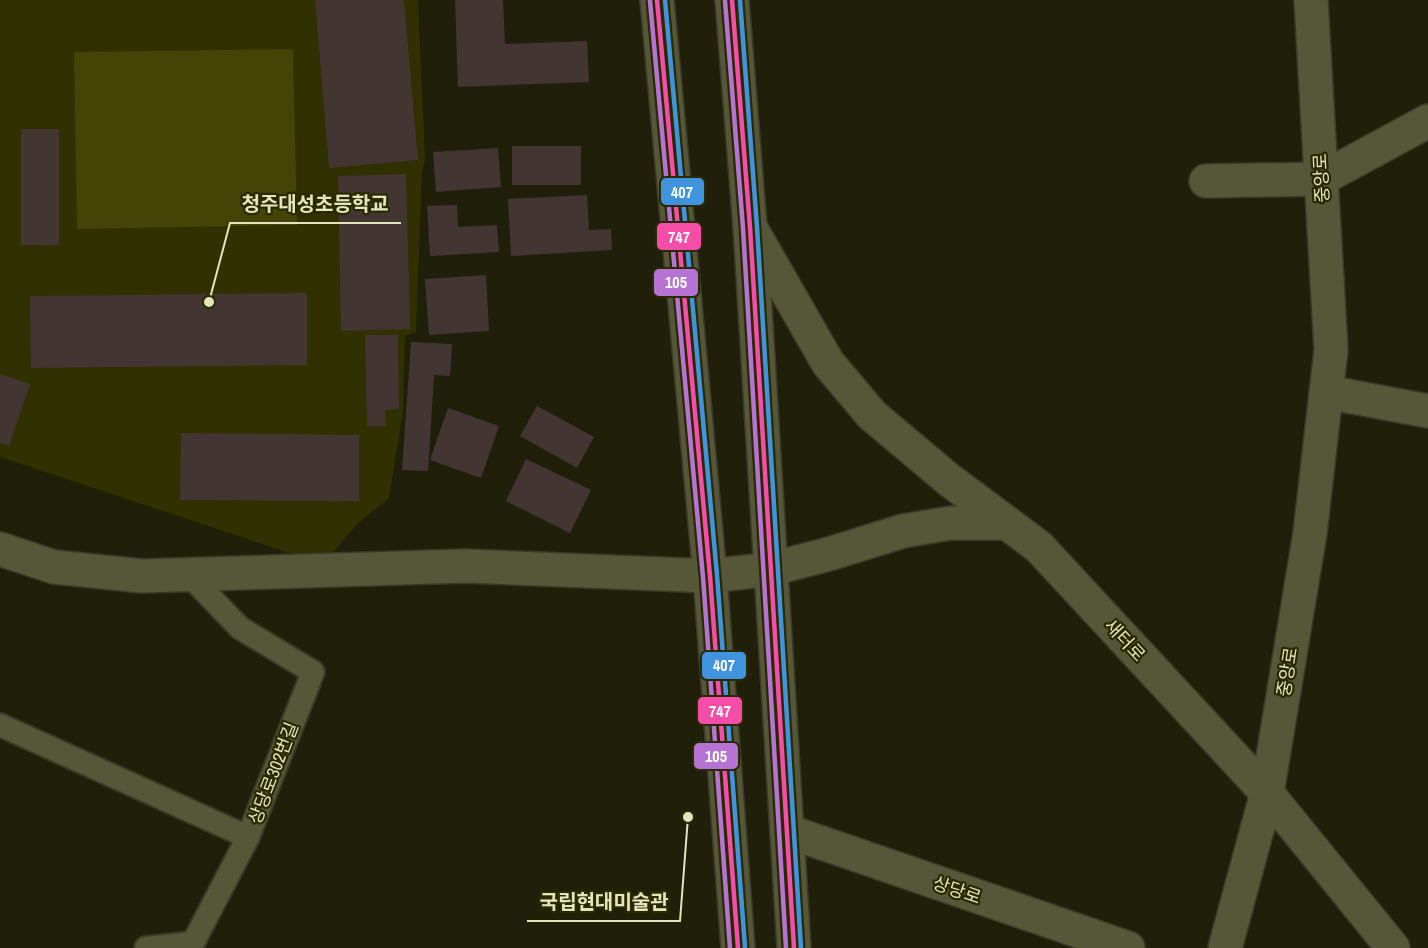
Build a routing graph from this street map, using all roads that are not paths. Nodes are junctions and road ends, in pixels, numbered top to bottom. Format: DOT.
graph roads {
  1 [pos="657,0"];
  2 [pos="732,0"];
  3 [pos="1311,0"];
  4 [pos="1428,121"];
  5 [pos="1322,179"];
  6 [pos="1206,181"];
  7 [pos="750,226"];
  8 [pos="1326,392"];
  9 [pos="1428,411"];
  10 [pos="1007,523"];
  11 [pos="0,549"];
  12 [pos="771,569"];
  13 [pos="188,574"];
  14 [pos="711,576"];
  15 [pos="0,725"];
  16 [pos="1267,793"];
  17 [pos="787,831"];
  18 [pos="248,837"];
  19 [pos="146,948"];
  20 [pos="738,948"];
  21 [pos="794,948"];
  22 [pos="1128,948"];
  23 [pos="1225,948"];
  24 [pos="1394,948"];
  1 -- 14 [label="street"];
  2 -- 7 [label="street"];
  3 -- 5 [label="street, 중앙로"];
  4 -- 5 [label="street"];
  5 -- 6 [label="street"];
  5 -- 8 [label="street, 중앙로"];
  7 -- 10 [label="street, 새터로"];
  7 -- 12 [label="street"];
  8 -- 9 [label="street"];
  8 -- 16 [label="street, 중앙로"];
  10 -- 12 [label="street"];
  10 -- 16 [label="street, 새터로"];
  11 -- 13 [label="street"];
  12 -- 14 [label="street"];
  12 -- 17 [label="street"];
  13 -- 14 [label="street"];
  13 -- 18 [label="lane, 상당로302번길"];
  14 -- 20 [label="street"];
  15 -- 18 [label="lane, 상당로302번길"];
  16 -- 23 [label="street, 중앙로"];
  16 -- 24 [label="street, 새터로"];
  17 -- 21 [label="street"];
  17 -- 22 [label="street, 상당로"];
  18 -- 19 [label="lane"];
}
